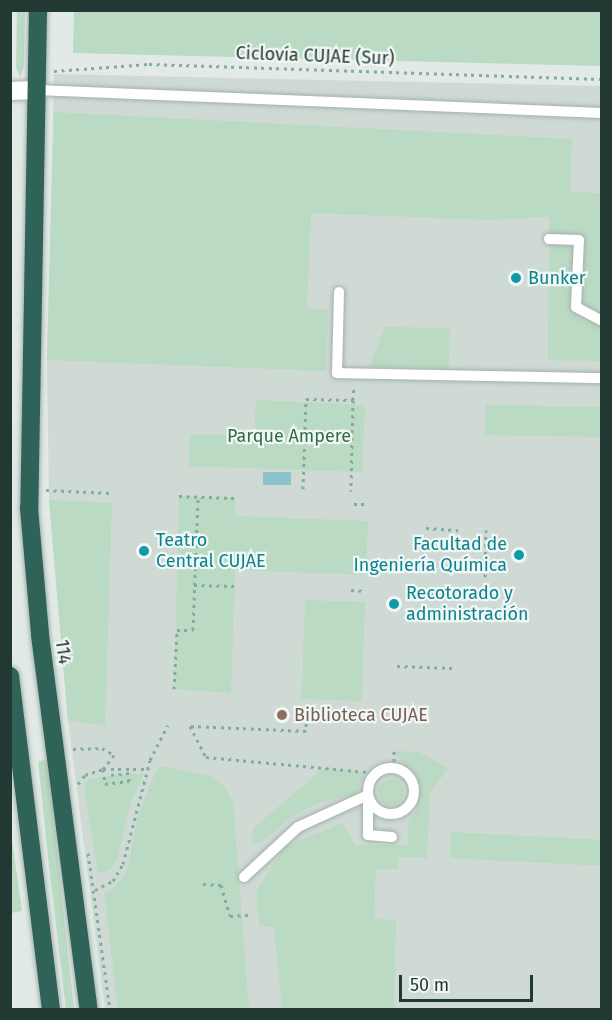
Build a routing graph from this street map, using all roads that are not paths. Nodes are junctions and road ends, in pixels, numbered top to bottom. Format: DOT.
graph roads {
  1 [pos="38,10"];
  2 [pos="36,90"];
  3 [pos="10,91"];
  4 [pos="602,113"];
  5 [pos="549,239"];
  6 [pos="339,292"];
  7 [pos="602,321"];
  8 [pos="602,378"];
  9 [pos="10,676"];
  10 [pos="368,795"];
  11 [pos="392,837"];
  12 [pos="244,877"];
  13 [pos="51,1010"];
  14 [pos="89,1010"];
  1 -- 2 [label="highway, 114"];
  2 -- 3 [label="street"];
  2 -- 4 [label="lane"];
  2 -- 14 [label="highway, 114"];
  5 -- 7 [label="lane"];
  6 -- 8 [label="lane"];
  9 -- 13 [label="highway"];
  10 -- 10 [label="lane"];
  10 -- 11 [label="lane"];
  10 -- 12 [label="lane"];
}
